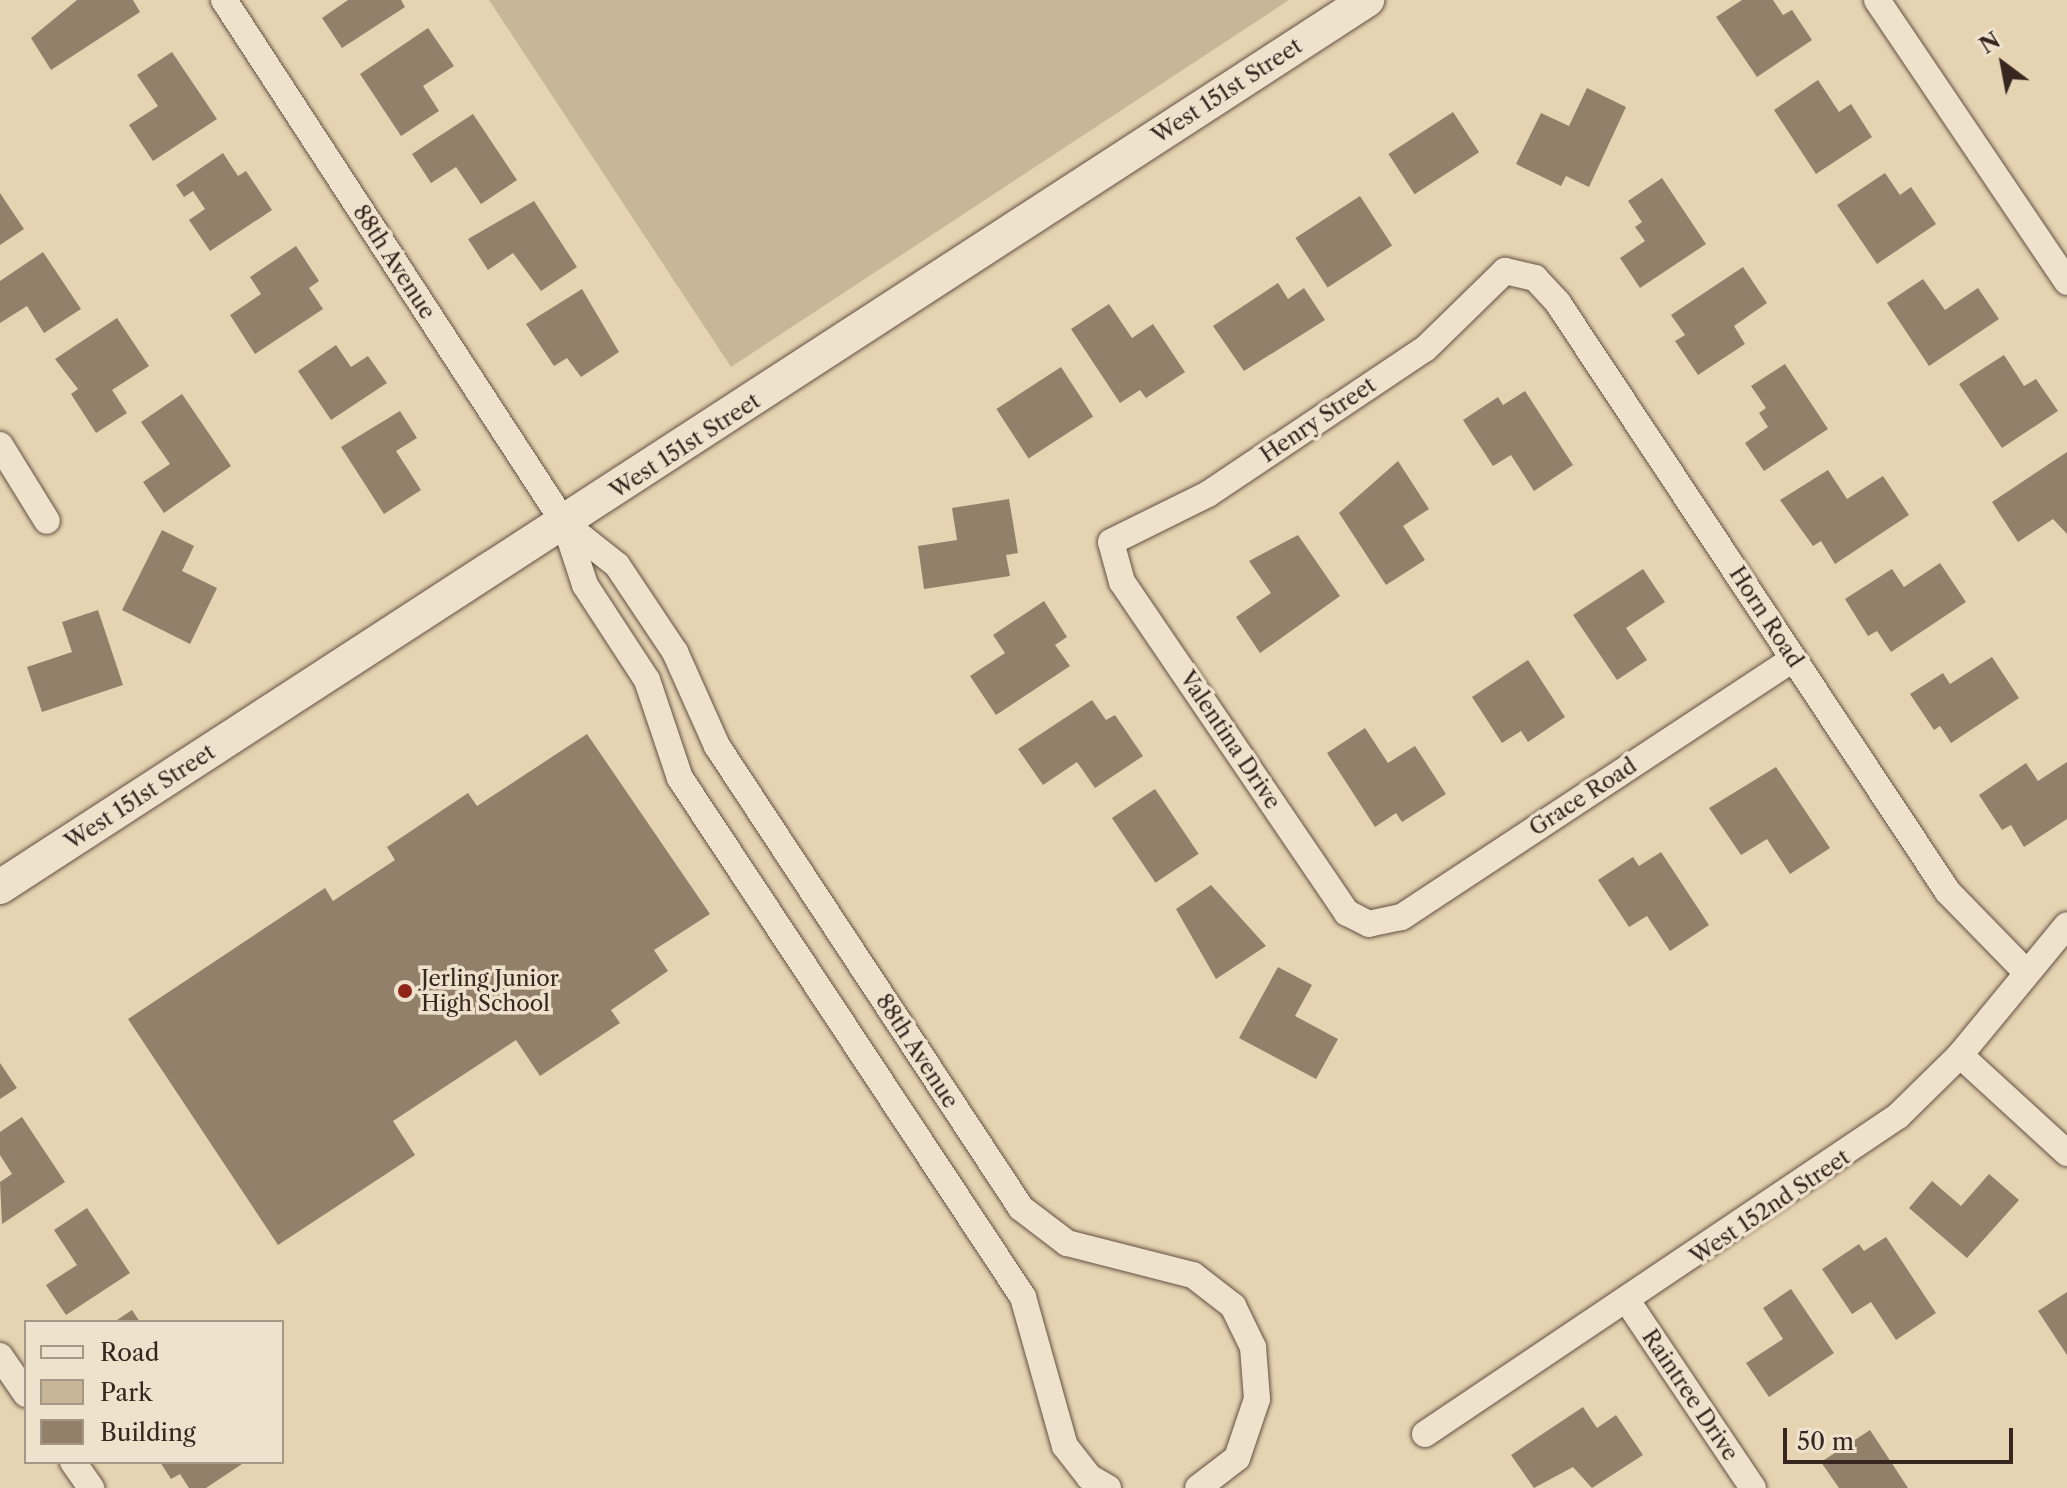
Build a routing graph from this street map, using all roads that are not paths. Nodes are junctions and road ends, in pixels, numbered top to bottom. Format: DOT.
graph roads {
  1 [pos="224,0"];
  2 [pos="1367,0"];
  3 [pos="1877,0"];
  4 [pos="1505,271"];
  5 [pos="2067,282"];
  6 [pos="0,445"];
  7 [pos="47,521"];
  8 [pos="565,524"];
  9 [pos="1111,542"];
  10 [pos="1793,659"];
  11 [pos="0,887"];
  12 [pos="1369,924"];
  13 [pos="2067,925"];
  14 [pos="2026,972"];
  15 [pos="1960,1055"];
  16 [pos="2067,1153"];
  17 [pos="1628,1302"];
  18 [pos="0,1356"];
  19 [pos="24,1391"];
  20 [pos="1425,1434"];
  21 [pos="74,1464"];
  22 [pos="91,1488"];
  23 [pos="1108,1488"];
  24 [pos="1198,1488"];
  25 [pos="1753,1488"];
  1 -- 8 [label="street, 88th Avenue"];
  2 -- 8 [label="street, West 151st Street"];
  3 -- 5 [label="street"];
  4 -- 9 [label="street, Henry Street"];
  4 -- 10 [label="street, Horn Road"];
  6 -- 7 [label="street"];
  8 -- 11 [label="street, West 151st Street"];
  8 -- 23 [label="street, 88th Avenue"];
  8 -- 24 [label="street, 88th Avenue"];
  9 -- 12 [label="street, Valentina Drive"];
  10 -- 12 [label="street, Grace Road"];
  10 -- 14 [label="street, Horn Road"];
  13 -- 14 [label="street, West 152nd Street"];
  14 -- 15 [label="street, West 152nd Street"];
  15 -- 16 [label="street"];
  15 -- 17 [label="street, West 152nd Street"];
  17 -- 20 [label="street, West 152nd Street"];
  17 -- 25 [label="street, Raintree Drive"];
  18 -- 19 [label="street"];
  21 -- 22 [label="street"];
}
